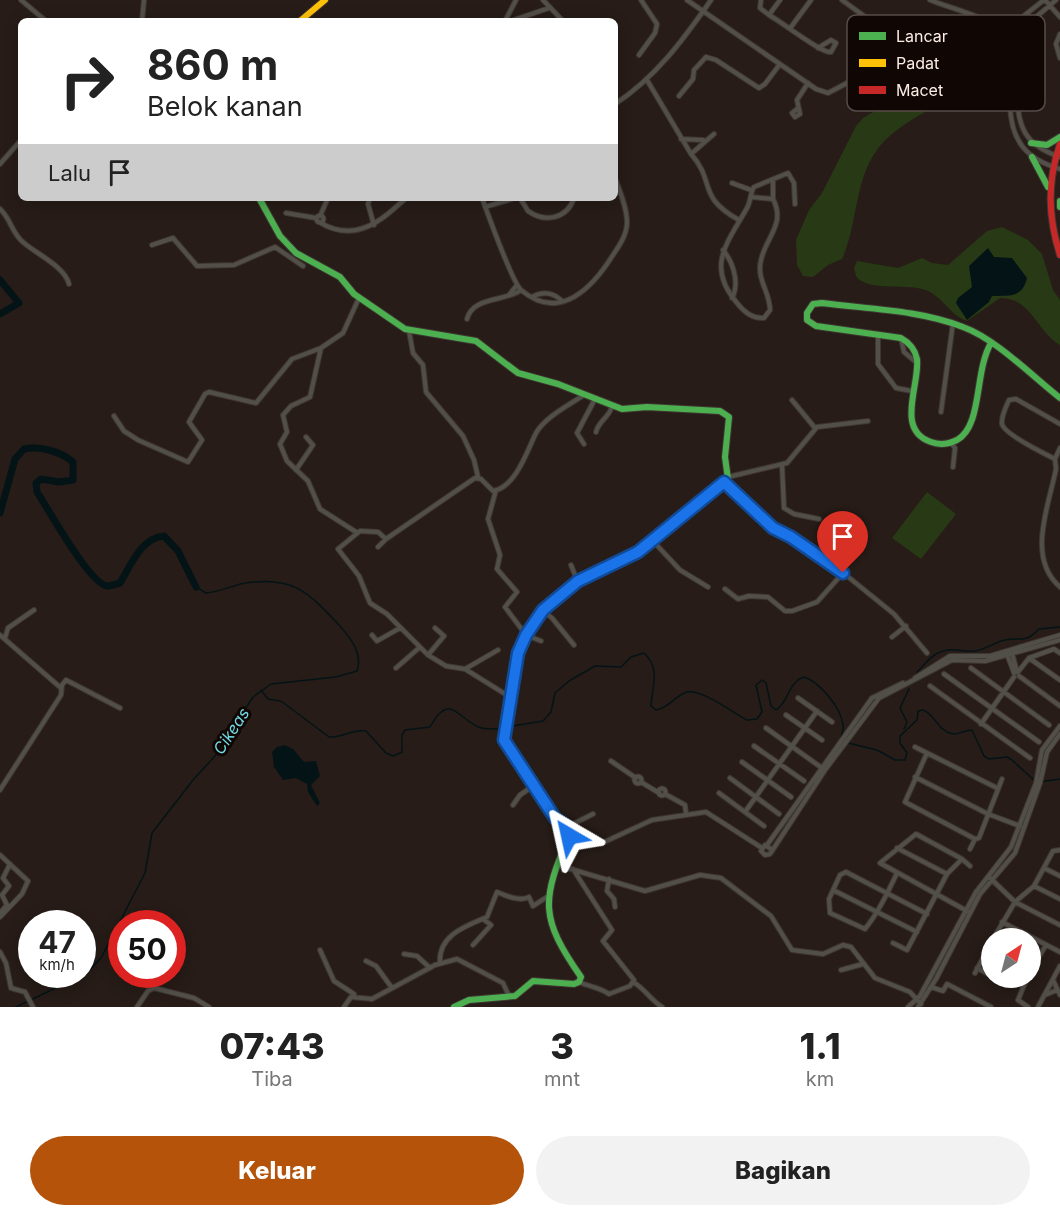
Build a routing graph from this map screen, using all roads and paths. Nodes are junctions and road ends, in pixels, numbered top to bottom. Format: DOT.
graph roads {
  1 [pos="21,0"];
  2 [pos="144,0"];
  3 [pos="325,0"];
  4 [pos="516,0"];
  5 [pos="543,0"];
  6 [pos="641,0"];
  7 [pos="687,0"];
  8 [pos="711,0"];
  9 [pos="761,0"];
  10 [pos="780,0"];
  11 [pos="811,0"];
  12 [pos="842,0"];
  13 [pos="930,0"];
  14 [pos="1045,0"];
  15 [pos="1056,0"];
  16 [pos="1051,5"];
  17 [pos="549,8"];
  18 [pos="703,11"];
  19 [pos="770,15"];
  20 [pos="862,15"];
  21 [pos="970,15"];
  22 [pos="1025,15"];
  23 [pos="1039,15"];
  24 [pos="1060,17"];
  25 [pos="42,18"];
  26 [pos="142,18"];
  27 [pos="304,18"];
  28 [pos="507,18"];
  29 [pos="520,18"];
  30 [pos="560,18"];
  31 [pos="791,27"];
  32 [pos="1060,33"];
  33 [pos="818,48"];
  34 [pos="639,55"];
  35 [pos="1060,58"];
  36 [pos="780,64"];
  37 [pos="646,80"];
  38 [pos="847,82"];
  39 [pos="808,83"];
  40 [pos="680,96"];
  41 [pos="618,102"];
  42 [pos="797,109"];
  43 [pos="1010,111"];
  44 [pos="1019,111"];
  45 [pos="714,134"];
  46 [pos="1060,137"];
  47 [pos="681,139"];
  48 [pos="704,140"];
  49 [pos="1029,141"];
  50 [pos="1019,142"];
  51 [pos="18,143"];
  52 [pos="1060,144"];
  53 [pos="691,154"];
  54 [pos="1058,156"];
  55 [pos="1032,157"];
  56 [pos="0,164"];
  57 [pos="1052,167"];
  58 [pos="1060,169"];
  59 [pos="773,181"];
  60 [pos="732,183"];
  61 [pos="618,189"];
  62 [pos="752,190"];
  63 [pos="1049,192"];
  64 [pos="752,197"];
  65 [pos="773,200"];
  66 [pos="261,201"];
  67 [pos="327,201"];
  68 [pos="369,201"];
  69 [pos="402,201"];
  70 [pos="483,201"];
  71 [pos="505,201"];
  72 [pos="522,201"];
  73 [pos="572,201"];
  74 [pos="1060,201"];
  75 [pos="795,204"];
  76 [pos="485,207"];
  77 [pos="1060,207"];
  78 [pos="0,209"];
  79 [pos="286,213"];
  80 [pos="318,219"];
  81 [pos="739,220"];
  82 [pos="374,225"];
  83 [pos="152,245"];
  84 [pos="723,250"];
  85 [pos="1060,255"];
  86 [pos="303,266"];
  87 [pos="69,284"];
  88 [pos="517,285"];
  89 [pos="521,290"];
  90 [pos="509,295"];
  91 [pos="359,297"];
  92 [pos="532,297"];
  93 [pos="732,298"];
  94 [pos="562,301"];
  95 [pos="467,320"];
  96 [pos="953,323"];
  97 [pos="409,331"];
  98 [pos="878,334"];
  99 [pos="991,343"];
  100 [pos="321,348"];
  101 [pos="913,390"];
  102 [pos="584,394"];
  103 [pos="1060,398"];
  104 [pos="596,399"];
  105 [pos="792,400"];
  106 [pos="612,406"];
  107 [pos="941,412"];
  108 [pos="114,416"];
  109 [pos="868,421"];
  110 [pos="1060,424"];
  111 [pos="815,428"];
  112 [pos="596,432"];
  113 [pos="306,437"];
  114 [pos="951,443"];
  115 [pos="584,444"];
  116 [pos="1060,448"];
  117 [pos="1055,459"];
  118 [pos="782,465"];
  119 [pos="953,467"];
  120 [pos="296,470"];
  121 [pos="478,477"];
  122 [pos="726,479"];
  123 [pos="496,490"];
  124 [pos="819,519"];
  125 [pos="356,532"];
  126 [pos="386,539"];
  127 [pos="652,540"];
  128 [pos="378,547"];
  129 [pos="571,565"];
  130 [pos="843,573"];
  131 [pos="578,581"];
  132 [pos="708,587"];
  133 [pos="1060,587"];
  134 [pos="725,589"];
  135 [pos="34,610"];
  136 [pos="543,610"];
  137 [pos="906,626"];
  138 [pos="400,628"];
  139 [pos="435,628"];
  140 [pos="372,635"];
  141 [pos="526,635"];
  142 [pos="1060,635"];
  143 [pos="2,636"];
  144 [pos="892,637"];
  145 [pos="1060,640"];
  146 [pos="541,641"];
  147 [pos="574,645"];
  148 [pos="420,647"];
  149 [pos="498,650"];
  150 [pos="927,652"];
  151 [pos="1009,652"];
  152 [pos="1060,653"];
  153 [pos="428,655"];
  154 [pos="1029,658"];
  155 [pos="396,668"];
  156 [pos="971,668"];
  157 [pos="465,669"];
  158 [pos="944,674"];
  159 [pos="1016,674"];
  160 [pos="1060,680"];
  161 [pos="930,686"];
  162 [pos="61,688"];
  163 [pos="1004,692"];
  164 [pos="510,697"];
  165 [pos="798,698"];
  166 [pos="1060,706"];
  167 [pos="120,708"];
  168 [pos="992,708"];
  169 [pos="817,711"];
  170 [pos="786,715"];
  171 [pos="832,722"];
  172 [pos="981,724"];
  173 [pos="1049,725"];
  174 [pos="1060,726"];
  175 [pos="766,728"];
  176 [pos="805,728"];
  177 [pos="1060,734"];
  178 [pos="822,740"];
  179 [pos="1039,742"];
  180 [pos="754,746"];
  181 [pos="792,746"];
  182 [pos="915,747"];
  183 [pos="927,753"];
  184 [pos="1030,758"];
  185 [pos="611,761"];
  186 [pos="742,762"];
  187 [pos="779,764"];
  188 [pos="824,769"];
  189 [pos="1040,774"];
  190 [pos="915,777"];
  191 [pos="730,778"];
  192 [pos="1002,778"];
  193 [pos="767,780"];
  194 [pos="804,781"];
  195 [pos="1038,783"];
  196 [pos="533,786"];
  197 [pos="998,788"];
  198 [pos="0,790"];
  199 [pos="719,793"];
  200 [pos="756,797"];
  201 [pos="791,797"];
  202 [pos="679,801"];
  203 [pos="513,805"];
  204 [pos="745,812"];
  205 [pos="593,814"];
  206 [pos="680,814"];
  207 [pos="686,814"];
  208 [pos="779,814"];
  209 [pos="988,814"];
  210 [pos="764,826"];
  211 [pos="1019,826"];
  212 [pos="1024,827"];
  213 [pos="568,828"];
  214 [pos="975,839"];
  215 [pos="769,847"];
  216 [pos="762,848"];
  217 [pos="897,848"];
  218 [pos="970,849"];
  219 [pos="1057,849"];
  220 [pos="0,855"];
  221 [pos="962,859"];
  222 [pos="10,864"];
  223 [pos="556,865"];
  224 [pos="970,866"];
  225 [pos="1044,868"];
  226 [pos="573,869"];
  227 [pos="897,873"];
  228 [pos="947,874"];
  229 [pos="1060,876"];
  230 [pos="989,877"];
  231 [pos="609,879"];
  232 [pos="993,881"];
  233 [pos="1034,886"];
  234 [pos="833,890"];
  235 [pos="887,893"];
  236 [pos="938,894"];
  237 [pos="547,897"];
  238 [pos="1060,899"];
  239 [pos="1015,902"];
  240 [pos="615,907"];
  241 [pos="877,911"];
  242 [pos="968,912"];
  243 [pos="927,914"];
  244 [pos="0,915"];
  245 [pos="483,919"];
  246 [pos="1002,922"];
  247 [pos="1060,925"];
  248 [pos="999,928"];
  249 [pos="1012,928"];
  250 [pos="917,932"];
  251 [pos="893,943"];
  252 [pos="1041,943"];
  253 [pos="473,945"];
  254 [pos="1046,945"];
  255 [pos="320,950"];
  256 [pos="0,952"];
  257 [pos="1060,952"];
  258 [pos="1041,953"];
  259 [pos="404,954"];
  260 [pos="366,961"];
  261 [pos="981,961"];
  262 [pos="440,963"];
  263 [pos="862,964"];
  264 [pos="1060,966"];
  265 [pos="430,968"];
  266 [pos="841,970"];
  267 [pos="981,973"];
  268 [pos="1053,980"];
  269 [pos="579,982"];
  270 [pos="633,982"];
  271 [pos="931,987"];
  272 [pos="392,988"];
  273 [pos="1023,988"];
  274 [pos="1057,990"];
  275 [pos="1045,995"];
  276 [pos="1060,995"];
  277 [pos="354,996"];
  278 [pos="509,996"];
  279 [pos="916,999"];
  280 [pos="33,1006"];
  281 [pos="910,1006"];
  282 [pos="920,1006"];
  283 [pos="137,1007"];
  284 [pos="209,1007"];
  285 [pos="344,1007"];
  286 [pos="454,1007"];
  287 [pos="662,1007"];
  288 [pos="990,1007"];
  289 [pos="1028,1007"];
  290 [pos="1038,1007"];
  1 -- 25 [label="street"];
  2 -- 26 [label="street"];
  3 -- 27 [label="main road"];
  4 -- 28 [label="street"];
  5 -- 17 [label="street"];
  6 -- 34 [label="street"];
  7 -- 18 [label="street"];
  8 -- 18 [label="street"];
  9 -- 19 [label="street"];
  10 -- 19 [label="street"];
  11 -- 31 [label="street"];
  12 -- 20 [label="street"];
  13 -- 21 [label="street"];
  14 -- 16 [label="street"];
  14 -- 22 [label="street"];
  15 -- 16 [label="street"];
  16 -- 23 [label="street"];
  16 -- 24 [label="street"];
  17 -- 29 [label="street"];
  17 -- 30 [label="street"];
  18 -- 36 [label="street"];
  18 -- 37 [label="street"];
  19 -- 31 [label="street"];
  31 -- 33 [label="street"];
  32 -- 35 [label="street"];
  33 -- 33 [label="street"];
  36 -- 39 [label="street"];
  36 -- 40 [label="street"];
  37 -- 41 [label="street"];
  37 -- 47 [label="street"];
  38 -- 39 [label="street"];
  39 -- 42 [label="street"];
  43 -- 50 [label="street"];
  44 -- 49 [label="street"];
  45 -- 48 [label="street"];
  46 -- 49 [label="main road"];
  47 -- 48 [label="street"];
  47 -- 53 [label="street"];
  48 -- 53 [label="street"];
  49 -- 50 [label="street"];
  49 -- 54 [label="street"];
  50 -- 55 [label="street"];
  51 -- 56 [label="street"];
  52 -- 54 [label="main road"];
  53 -- 81 [label="street"];
  54 -- 57 [label="main road"];
  55 -- 57 [label="street"];
  55 -- 63 [label="main road"];
  57 -- 58 [label="street"];
  57 -- 63 [label="main road"];
  59 -- 62 [label="street"];
  59 -- 65 [label="street"];
  59 -- 75 [label="street"];
  60 -- 62 [label="street"];
  61 -- 94 [label="street"];
  62 -- 64 [label="street"];
  63 -- 85 [label="main road"];
  64 -- 65 [label="street"];
  64 -- 81 [label="street"];
  65 -- 93 [label="street"];
  66 -- 91 [label="main road"];
  67 -- 80 [label="street"];
  68 -- 82 [label="street"];
  69 -- 82 [label="street"];
  70 -- 76 [label="street"];
  71 -- 76 [label="street"];
  72 -- 73 [label="street"];
  74 -- 77 [label="main road"];
  76 -- 88 [label="street"];
  78 -- 87 [label="street"];
  79 -- 80 [label="street"];
  80 -- 82 [label="street"];
  81 -- 84 [label="street"];
  83 -- 86 [label="street"];
  84 -- 93 [label="street"];
  84 -- 93 [label="street"];
  88 -- 89 [label="street"];
  88 -- 90 [label="street"];
  89 -- 90 [label="street"];
  89 -- 92 [label="street"];
  90 -- 95 [label="street"];
  91 -- 97 [label="main road"];
  91 -- 100 [label="street"];
  92 -- 94 [label="street"];
  92 -- 94 [label="street"];
  96 -- 98 [label="main road"];
  96 -- 99 [label="main road"];
  96 -- 107 [label="street"];
  97 -- 102 [label="main road"];
  97 -- 121 [label="street"];
  98 -- 101 [label="street"];
  98 -- 101 [label="main road"];
  99 -- 103 [label="main road"];
  99 -- 114 [label="main road"];
  100 -- 108 [label="street"];
  100 -- 120 [label="street"];
  101 -- 114 [label="main road"];
  102 -- 104 [label="main road"];
  102 -- 123 [label="street"];
  104 -- 106 [label="main road"];
  104 -- 115 [label="street"];
  105 -- 111 [label="street"];
  106 -- 112 [label="street"];
  106 -- 122 [label="main road"];
  109 -- 111 [label="street"];
  110 -- 117 [label="street"];
  111 -- 118 [label="street"];
  113 -- 120 [label="street"];
  114 -- 119 [label="street"];
  116 -- 117 [label="street"];
  117 -- 133 [label="street"];
  118 -- 122 [label="street"];
  118 -- 124 [label="street"];
  120 -- 125 [label="street"];
  121 -- 123 [label="street"];
  121 -- 126 [label="street"];
  122 -- 127 [label="main road"];
  122 -- 130 [label="street"];
  123 -- 141 [label="street"];
  125 -- 126 [label="street"];
  125 -- 138 [label="street"];
  126 -- 128 [label="street"];
  127 -- 131 [label="main road"];
  127 -- 132 [label="street"];
  129 -- 131 [label="street"];
  130 -- 134 [label="street"];
  130 -- 137 [label="street"];
  131 -- 136 [label="main road"];
  135 -- 143 [label="street"];
  136 -- 141 [label="main road"];
  136 -- 147 [label="street"];
  137 -- 144 [label="street"];
  137 -- 150 [label="street"];
  138 -- 140 [label="street"];
  138 -- 148 [label="street"];
  139 -- 153 [label="street"];
  141 -- 146 [label="street"];
  141 -- 164 [label="main road"];
  142 -- 151 [label="street"];
  143 -- 162 [label="street"];
  145 -- 151 [label="street"];
  148 -- 153 [label="street"];
  148 -- 155 [label="street"];
  149 -- 157 [label="street"];
  151 -- 159 [label="street"];
  151 -- 188 [label="street"];
  152 -- 154 [label="street"];
  153 -- 157 [label="street"];
  154 -- 159 [label="street"];
  154 -- 160 [label="street"];
  156 -- 163 [label="street"];
  157 -- 164 [label="street"];
  158 -- 168 [label="street"];
  159 -- 163 [label="street"];
  159 -- 166 [label="street"];
  161 -- 172 [label="street"];
  162 -- 167 [label="street"];
  162 -- 198 [label="street"];
  163 -- 168 [label="street"];
  163 -- 173 [label="street"];
  164 -- 196 [label="main road"];
  165 -- 169 [label="street"];
  168 -- 172 [label="street"];
  168 -- 179 [label="street"];
  169 -- 171 [label="street"];
  169 -- 176 [label="street"];
  170 -- 176 [label="street"];
  172 -- 184 [label="street"];
  174 -- 189 [label="street"];
  175 -- 181 [label="street"];
  176 -- 178 [label="street"];
  176 -- 181 [label="street"];
  177 -- 189 [label="street"];
  180 -- 187 [label="street"];
  181 -- 187 [label="street"];
  181 -- 188 [label="street"];
  182 -- 183 [label="street"];
  183 -- 190 [label="street"];
  183 -- 197 [label="street"];
  185 -- 202 [label="street"];
  186 -- 193 [label="street"];
  187 -- 193 [label="street"];
  187 -- 194 [label="street"];
  188 -- 215 [label="street"];
  189 -- 195 [label="street"];
  190 -- 209 [label="street"];
  190 -- 214 [label="street"];
  191 -- 200 [label="street"];
  192 -- 197 [label="street"];
  193 -- 200 [label="street"];
  193 -- 201 [label="street"];
  195 -- 211 [label="street"];
  195 -- 212 [label="street"];
  196 -- 203 [label="street"];
  196 -- 213 [label="main road"];
  197 -- 209 [label="street"];
  199 -- 204 [label="street"];
  200 -- 204 [label="street"];
  200 -- 208 [label="street"];
  202 -- 206 [label="street"];
  202 -- 207 [label="street"];
  204 -- 210 [label="street"];
  205 -- 213 [label="street"];
  206 -- 207 [label="street"];
  206 -- 213 [label="street"];
  207 -- 216 [label="street"];
  209 -- 211 [label="street"];
  209 -- 214 [label="street"];
  211 -- 212 [label="street"];
  211 -- 230 [label="street"];
  212 -- 232 [label="street"];
  213 -- 223 [label="main road"];
  214 -- 218 [label="street"];
  215 -- 216 [label="street"];
  215 -- 216 [label="street"];
  217 -- 221 [label="street"];
  217 -- 227 [label="street"];
  217 -- 228 [label="street"];
  219 -- 225 [label="street"];
  220 -- 222 [label="street"];
  221 -- 224 [label="street"];
  221 -- 228 [label="street"];
  222 -- 244 [label="street"];
  222 -- 244 [label="street"];
  223 -- 226 [label="street"];
  223 -- 237 [label="main road"];
  225 -- 229 [label="street"];
  225 -- 233 [label="street"];
  226 -- 231 [label="street"];
  226 -- 270 [label="street"];
  227 -- 235 [label="street"];
  227 -- 236 [label="street"];
  228 -- 236 [label="street"];
  230 -- 232 [label="street"];
  230 -- 242 [label="street"];
  231 -- 240 [label="street"];
  231 -- 263 [label="street"];
  232 -- 239 [label="street"];
  232 -- 242 [label="street"];
  233 -- 238 [label="street"];
  233 -- 239 [label="street"];
  234 -- 235 [label="street"];
  234 -- 241 [label="street"];
  234 -- 241 [label="street"];
  235 -- 241 [label="street"];
  235 -- 243 [label="street"];
  236 -- 242 [label="street"];
  236 -- 243 [label="street"];
  237 -- 245 [label="street"];
  237 -- 269 [label="main road"];
  239 -- 246 [label="street"];
  239 -- 247 [label="street"];
  241 -- 250 [label="street"];
  242 -- 271 [label="street"];
  242 -- 279 [label="street"];
  243 -- 250 [label="street"];
  245 -- 253 [label="street"];
  245 -- 262 [label="street"];
  246 -- 248 [label="street"];
  246 -- 249 [label="street"];
  250 -- 251 [label="street"];
  252 -- 254 [label="street"];
  254 -- 257 [label="street"];
  254 -- 258 [label="street"];
  255 -- 277 [label="street"];
  256 -- 280 [label="street"];
  259 -- 265 [label="street"];
  260 -- 272 [label="street"];
  261 -- 267 [label="street"];
  262 -- 265 [label="street"];
  262 -- 278 [label="street"];
  263 -- 266 [label="street"];
  263 -- 279 [label="street"];
  264 -- 268 [label="street"];
  265 -- 272 [label="street"];
  268 -- 274 [label="street"];
  268 -- 275 [label="street"];
  269 -- 270 [label="street"];
  269 -- 278 [label="main road"];
  270 -- 287 [label="street"];
  271 -- 282 [label="street"];
  271 -- 288 [label="street"];
  272 -- 277 [label="street"];
  273 -- 289 [label="street"];
  274 -- 275 [label="street"];
  274 -- 276 [label="street"];
  275 -- 290 [label="street"];
  277 -- 285 [label="street"];
  278 -- 286 [label="main road"];
  279 -- 281 [label="street"];
  279 -- 282 [label="street"];
  283 -- 284 [label="street"];
}
